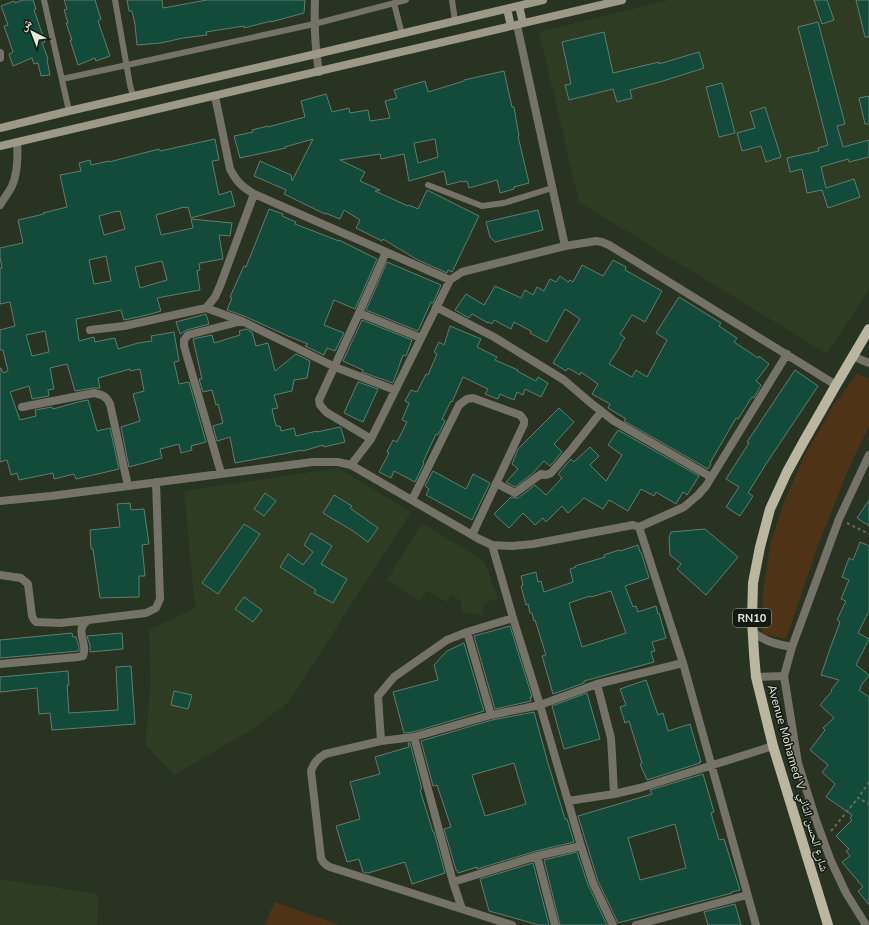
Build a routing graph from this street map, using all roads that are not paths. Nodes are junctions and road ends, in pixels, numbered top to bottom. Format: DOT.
graph roads {
  1 [pos="44,0"];
  2 [pos="115,0"];
  3 [pos="315,0"];
  4 [pos="406,0"];
  5 [pos="452,0"];
  6 [pos="543,0"];
  7 [pos="622,0"];
  8 [pos="394,3"];
  9 [pos="519,6"];
  10 [pos="507,9"];
  11 [pos="455,21"];
  12 [pos="314,24"];
  13 [pos="517,25"];
  14 [pos="402,34"];
  15 [pos="0,53"];
  16 [pos="316,54"];
  17 [pos="0,58"];
  18 [pos="127,65"];
  19 [pos="319,72"];
  20 [pos="62,79"];
  21 [pos="133,96"];
  22 [pos="215,96"];
  23 [pos="69,111"];
  24 [pos="0,128"];
  25 [pos="17,142"];
  26 [pos="0,146"];
  27 [pos="428,185"];
  28 [pos="552,188"];
  29 [pos="254,194"];
  30 [pos="0,205"];
  31 [pos="565,246"];
  32 [pos="386,252"];
  33 [pos="450,280"];
  34 [pos="436,307"];
  35 [pos="206,308"];
  36 [pos="359,313"];
  37 [pos="242,321"];
  38 [pos="869,329"];
  39 [pos="90,330"];
  40 [pos="421,338"];
  41 [pos="787,354"];
  42 [pos="852,356"];
  43 [pos="869,363"];
  44 [pos="335,366"];
  45 [pos="836,384"];
  46 [pos="395,390"];
  47 [pos="22,408"];
  48 [pos="601,412"];
  49 [pos="371,439"];
  50 [pos="869,455"];
  51 [pos="351,465"];
  52 [pos="221,473"];
  53 [pos="711,477"];
  54 [pos="156,482"];
  55 [pos="496,483"];
  56 [pos="128,486"];
  57 [pos="412,500"];
  58 [pos="0,501"];
  59 [pos="639,527"];
  60 [pos="472,535"];
  61 [pos="492,545"];
  62 [pos="0,576"];
  63 [pos="513,618"];
  64 [pos="88,620"];
  65 [pos="467,632"];
  66 [pos="753,632"];
  67 [pos="792,647"];
  68 [pos="683,663"];
  69 [pos="0,664"];
  70 [pos="784,676"];
  71 [pos="756,677"];
  72 [pos="597,684"];
  73 [pos="540,705"];
  74 [pos="491,715"];
  75 [pos="414,737"];
  76 [pos="381,741"];
  77 [pos="773,746"];
  78 [pos="712,766"];
  79 [pos="614,794"];
  80 [pos="568,801"];
  81 [pos="581,846"];
  82 [pos="537,856"];
  83 [pos="454,882"];
  84 [pos="747,895"];
  85 [pos="462,910"];
  86 [pos="512,925"];
  87 [pos="555,925"];
  88 [pos="613,925"];
  89 [pos="636,925"];
  90 [pos="756,925"];
  91 [pos="828,925"];
  92 [pos="866,925"];
  1 -- 20 [label="lane"];
  2 -- 18 [label="lane"];
  3 -- 12 [label="street"];
  4 -- 8 [label="lane"];
  5 -- 11 [label="lane"];
  6 -- 9 [label="main road"];
  7 -- 13 [label="main road"];
  8 -- 12 [label="lane"];
  8 -- 14 [label="lane"];
  9 -- 10 [label="main road"];
  9 -- 13 [label="main road"];
  10 -- 11 [label="main road"];
  10 -- 13 [label="main road"];
  11 -- 14 [label="main road"];
  12 -- 16 [label="street"];
  12 -- 18 [label="lane"];
  13 -- 19 [label="main road"];
  13 -- 28 [label="street"];
  14 -- 16 [label="main road"];
  15 -- 17 [label="street"];
  16 -- 19 [label="street"];
  16 -- 21 [label="main road"];
  18 -- 20 [label="lane"];
  18 -- 21 [label="lane"];
  19 -- 22 [label="main road"];
  20 -- 23 [label="lane"];
  21 -- 23 [label="main road"];
  22 -- 25 [label="main road"];
  22 -- 29 [label="street"];
  23 -- 24 [label="main road"];
  25 -- 26 [label="main road"];
  25 -- 30 [label="street"];
  27 -- 28 [label="lane"];
  28 -- 31 [label="street"];
  29 -- 32 [label="street"];
  29 -- 35 [label="street"];
  31 -- 33 [label="street"];
  31 -- 41 [label="street"];
  32 -- 33 [label="street"];
  32 -- 36 [label="street"];
  33 -- 34 [label="street"];
  34 -- 40 [label="street"];
  34 -- 48 [label="street"];
  35 -- 37 [label="street"];
  35 -- 39 [label="street"];
  36 -- 40 [label="street"];
  36 -- 44 [label="street"];
  37 -- 44 [label="street"];
  37 -- 52 [label="street"];
  38 -- 42 [label="main road, Avenue Mohamed V شارع الحسن الثاني / RN10"];
  40 -- 46 [label="street"];
  41 -- 45 [label="street"];
  41 -- 53 [label="street"];
  42 -- 43 [label="street"];
  42 -- 45 [label="main road, Avenue Mohamed V شارع الحسن الثاني / RN10"];
  44 -- 46 [label="street"];
  44 -- 49 [label="street"];
  45 -- 66 [label="main road, Avenue Mohamed V شارع الحسن الثاني / RN10"];
  46 -- 49 [label="street"];
  47 -- 56 [label="street"];
  48 -- 53 [label="street"];
  48 -- 55 [label="street"];
  49 -- 51 [label="street"];
  50 -- 67 [label="street"];
  51 -- 52 [label="street"];
  51 -- 57 [label="street"];
  52 -- 54 [label="street"];
  53 -- 59 [label="street"];
  54 -- 56 [label="street"];
  54 -- 64 [label="street"];
  55 -- 57 [label="street"];
  55 -- 60 [label="street"];
  56 -- 58 [label="street"];
  57 -- 60 [label="street"];
  59 -- 61 [label="street"];
  59 -- 68 [label="street"];
  60 -- 61 [label="street"];
  61 -- 63 [label="street"];
  62 -- 64 [label="street"];
  63 -- 65 [label="street"];
  63 -- 73 [label="street"];
  64 -- 69 [label="street"];
  65 -- 74 [label="street"];
  65 -- 76 [label="street"];
  66 -- 67 [label="street"];
  66 -- 71 [label="main road, Avenue Mohamed V شارع الحسن الثاني / RN10"];
  67 -- 70 [label="street"];
  68 -- 72 [label="street"];
  68 -- 78 [label="street"];
  70 -- 71 [label="street"];
  70 -- 92 [label="street"];
  71 -- 77 [label="main road, Avenue Mohamed V شارع الحسن الثاني / RN10"];
  72 -- 73 [label="street"];
  72 -- 79 [label="street"];
  73 -- 74 [label="street"];
  73 -- 80 [label="street"];
  74 -- 75 [label="street"];
  75 -- 76 [label="street"];
  75 -- 83 [label="street"];
  76 -- 85 [label="street"];
  77 -- 78 [label="street"];
  77 -- 91 [label="main road, Avenue Mohamed V شارع الحسن الثاني / RN10"];
  78 -- 79 [label="street"];
  78 -- 84 [label="street"];
  79 -- 80 [label="street"];
  80 -- 81 [label="street"];
  81 -- 82 [label="street"];
  81 -- 88 [label="street"];
  82 -- 83 [label="street"];
  82 -- 87 [label="street"];
  83 -- 85 [label="street"];
  84 -- 89 [label="street"];
  84 -- 90 [label="street"];
  85 -- 86 [label="street"];
}
